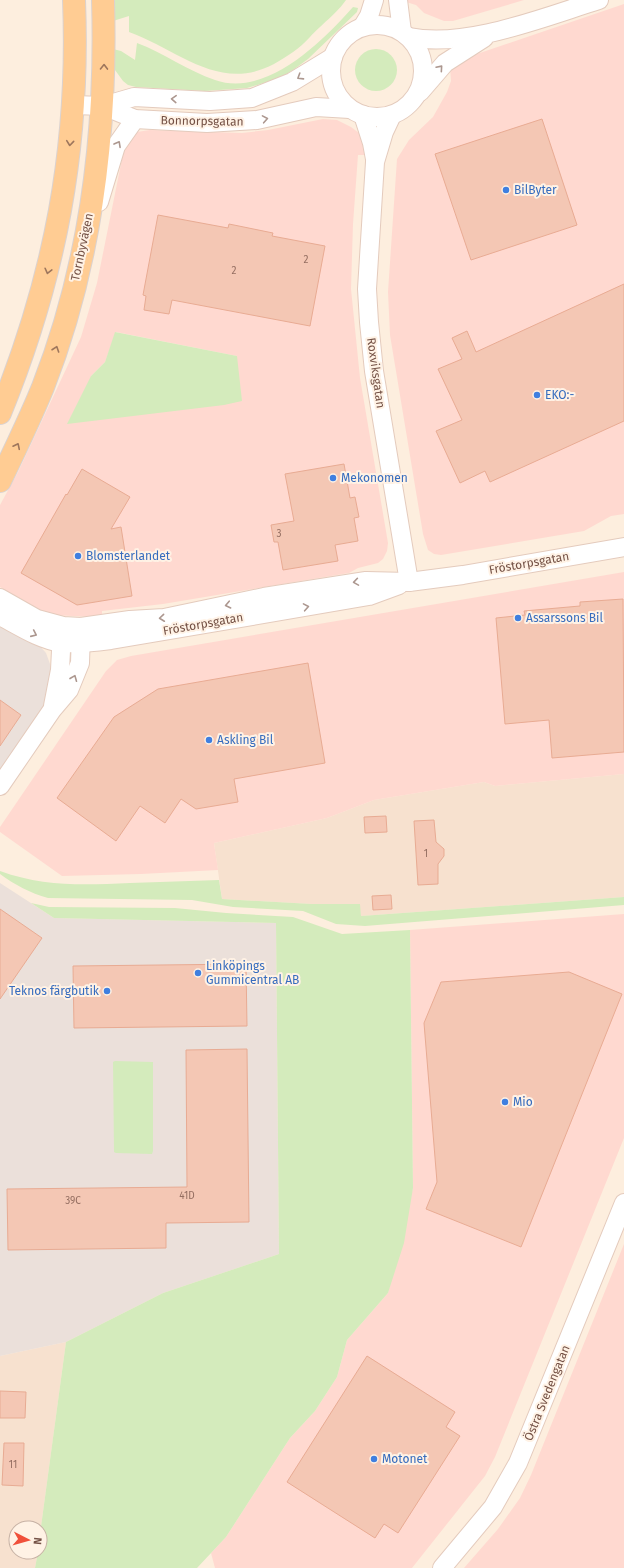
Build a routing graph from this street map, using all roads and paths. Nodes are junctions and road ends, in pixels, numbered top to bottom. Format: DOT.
graph roads {
  1 [pos="74,0"];
  2 [pos="103,0"];
  3 [pos="374,0"];
  4 [pos="398,0"];
  5 [pos="599,0"];
  6 [pos="363,26"];
  7 [pos="497,31"];
  8 [pos="405,35"];
  9 [pos="333,56"];
  10 [pos="415,97"];
  11 [pos="74,105"];
  12 [pos="103,106"];
  13 [pos="357,112"];
  14 [pos="392,115"];
  15 [pos="135,119"];
  16 [pos="375,162"];
  17 [pos="80,260"];
  18 [pos="0,413"];
  19 [pos="0,481"];
  20 [pos="624,547"];
  21 [pos="409,582"];
  22 [pos="0,598"];
  23 [pos="0,616"];
  24 [pos="62,634"];
  25 [pos="81,635"];
  26 [pos="52,710"];
  27 [pos="0,786"];
  28 [pos="624,1203"];
  29 [pos="442,1568"];
  1 -- 11 [label="main road"];
  12 -- 2 [label="main road, Tornbyvägen, one-way"];
  3 -- 6 [label="street"];
  4 -- 8 [label="street"];
  5 -- 7 [label="street"];
  6 -- 8 [label="street"];
  6 -- 9 [label="street"];
  7 -- 8 [label="street"];
  10 -- 7 [label="street, one-way"];
  8 -- 10 [label="street"];
  9 -- 12 [label="street, Bonnorpsgatan, one-way"];
  9 -- 13 [label="street"];
  10 -- 14 [label="street"];
  11 -- 12 [label="street, Bonnorpsgatan"];
  11 -- 18 [label="main road, one-way"];
  12 -- 15 [label="street, Bonnorpsgatan"];
  12 -- 17 [label="main road, Tornbyvägen"];
  13 -- 14 [label="street"];
  15 -- 13 [label="street, Bonnorpsgatan, one-way"];
  13 -- 16 [label="street, Roxviksgatan"];
  14 -- 16 [label="street, Roxviksgatan"];
  17 -- 15 [label="street, one-way"];
  16 -- 21 [label="street, Roxviksgatan"];
  19 -- 17 [label="main road, Tornbyvägen, one-way"];
  20 -- 21 [label="street, Fröstorpsgatan"];
  21 -- 25 [label="street, Fröstorpsgatan"];
  22 -- 24 [label="street, Fröstorpsgatan"];
  23 -- 24 [label="street, Fröstorpsgatan, one-way"];
  24 -- 25 [label="street, Fröstorpsgatan"];
  24 -- 26 [label="street"];
  26 -- 25 [label="street, one-way"];
  26 -- 27 [label="street"];
  28 -- 29 [label="street, Östra Svedengatan"];
}
